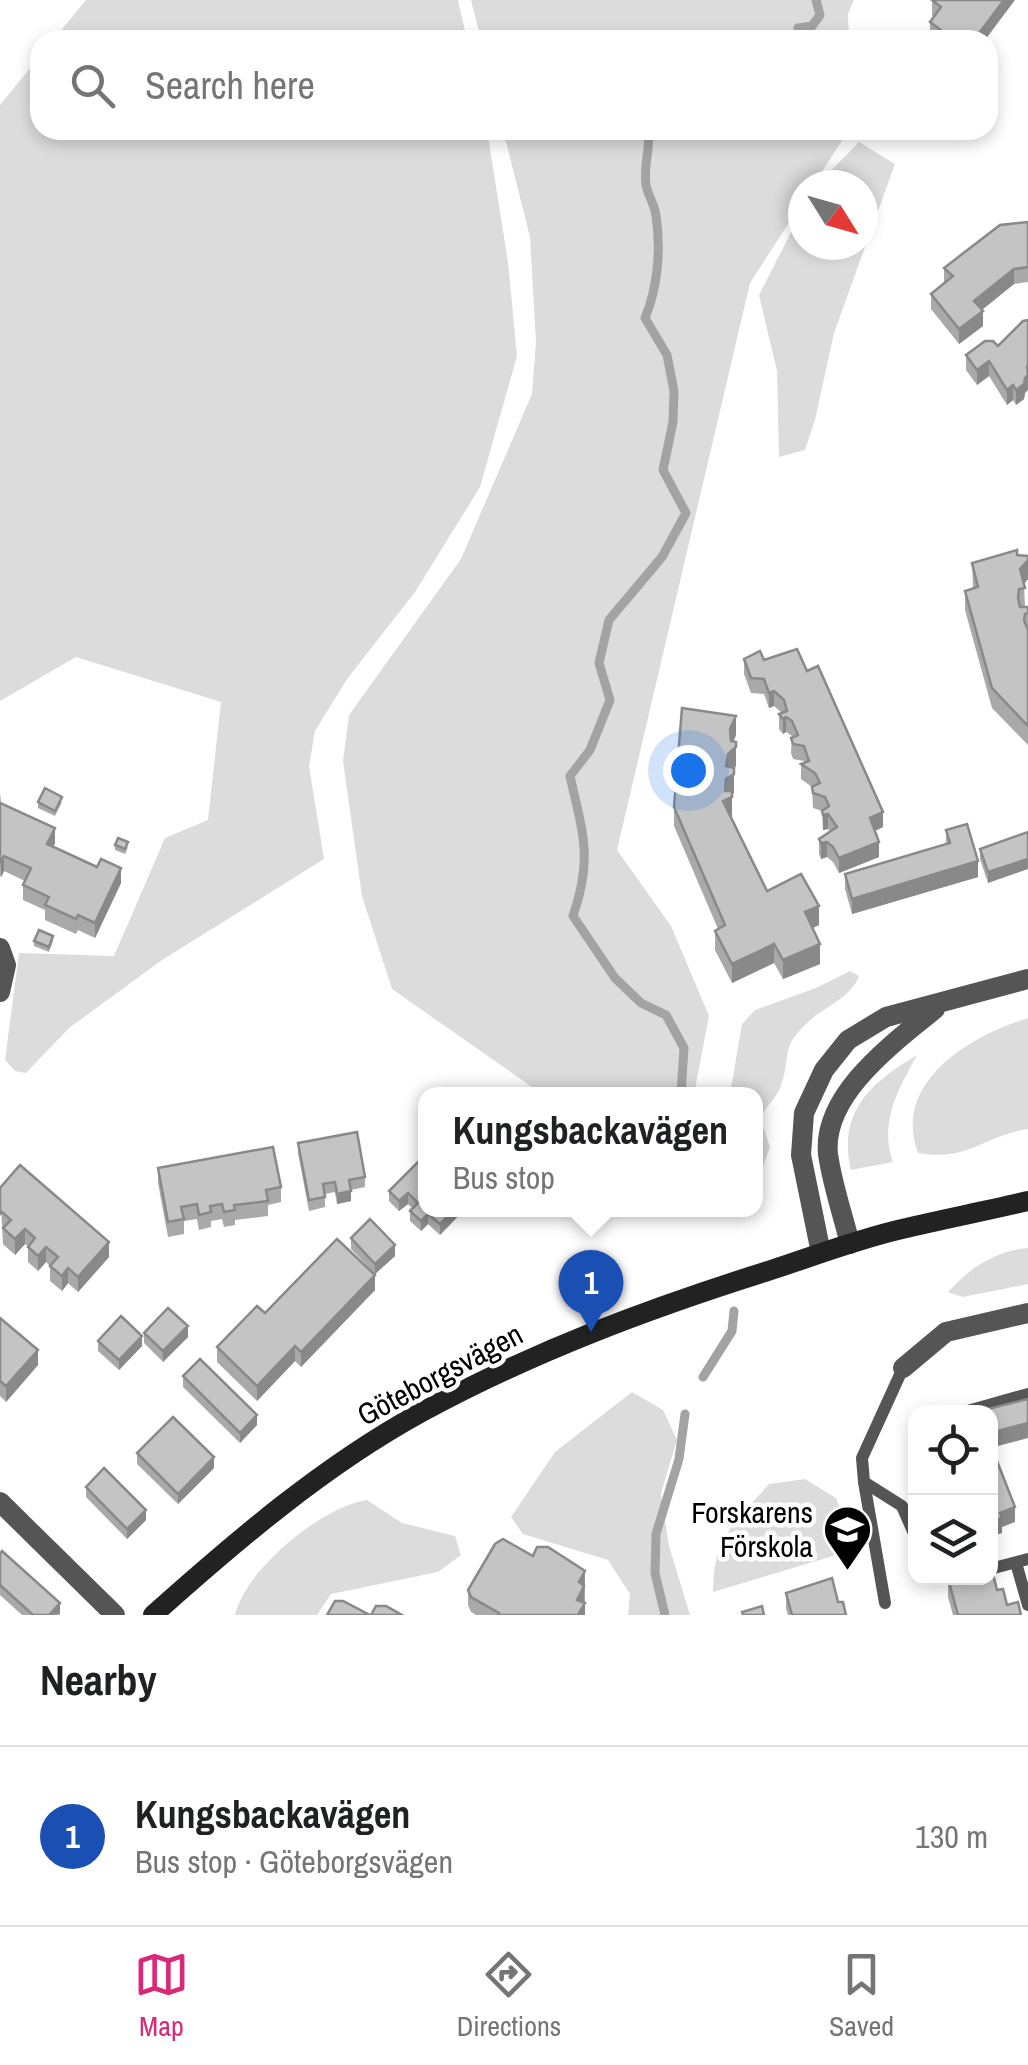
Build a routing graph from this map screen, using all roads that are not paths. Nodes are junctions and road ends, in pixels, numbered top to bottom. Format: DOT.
graph roads {
  1 [pos="0,948"];
  2 [pos="1028,979"];
  3 [pos="0,992"];
  4 [pos="940,1005"];
  5 [pos="1028,1201"];
  6 [pos="850,1244"];
  7 [pos="822,1254"];
  8 [pos="1028,1313"];
  9 [pos="903,1368"];
  10 [pos="1028,1394"];
  11 [pos="989,1405"];
  12 [pos="864,1482"];
  13 [pos="0,1502"];
  14 [pos="908,1520"];
  15 [pos="1022,1561"];
  16 [pos="885,1602"];
  17 [pos="1028,1605"];
  18 [pos="115,1615"];
  19 [pos="154,1615"];
  1 -- 3 [label="street"];
  2 -- 4 [label="street"];
  4 -- 6 [label="street"];
  4 -- 7 [label="street"];
  5 -- 6 [label="street, Göteborgsvägen"];
  6 -- 7 [label="street, Göteborgsvägen"];
  7 -- 19 [label="street, Göteborgsvägen"];
  8 -- 9 [label="street"];
  9 -- 12 [label="lane"];
  10 -- 11 [label="lane"];
  12 -- 14 [label="lane"];
  12 -- 16 [label="lane"];
  13 -- 18 [label="street"];
  15 -- 17 [label="lane"];
}
